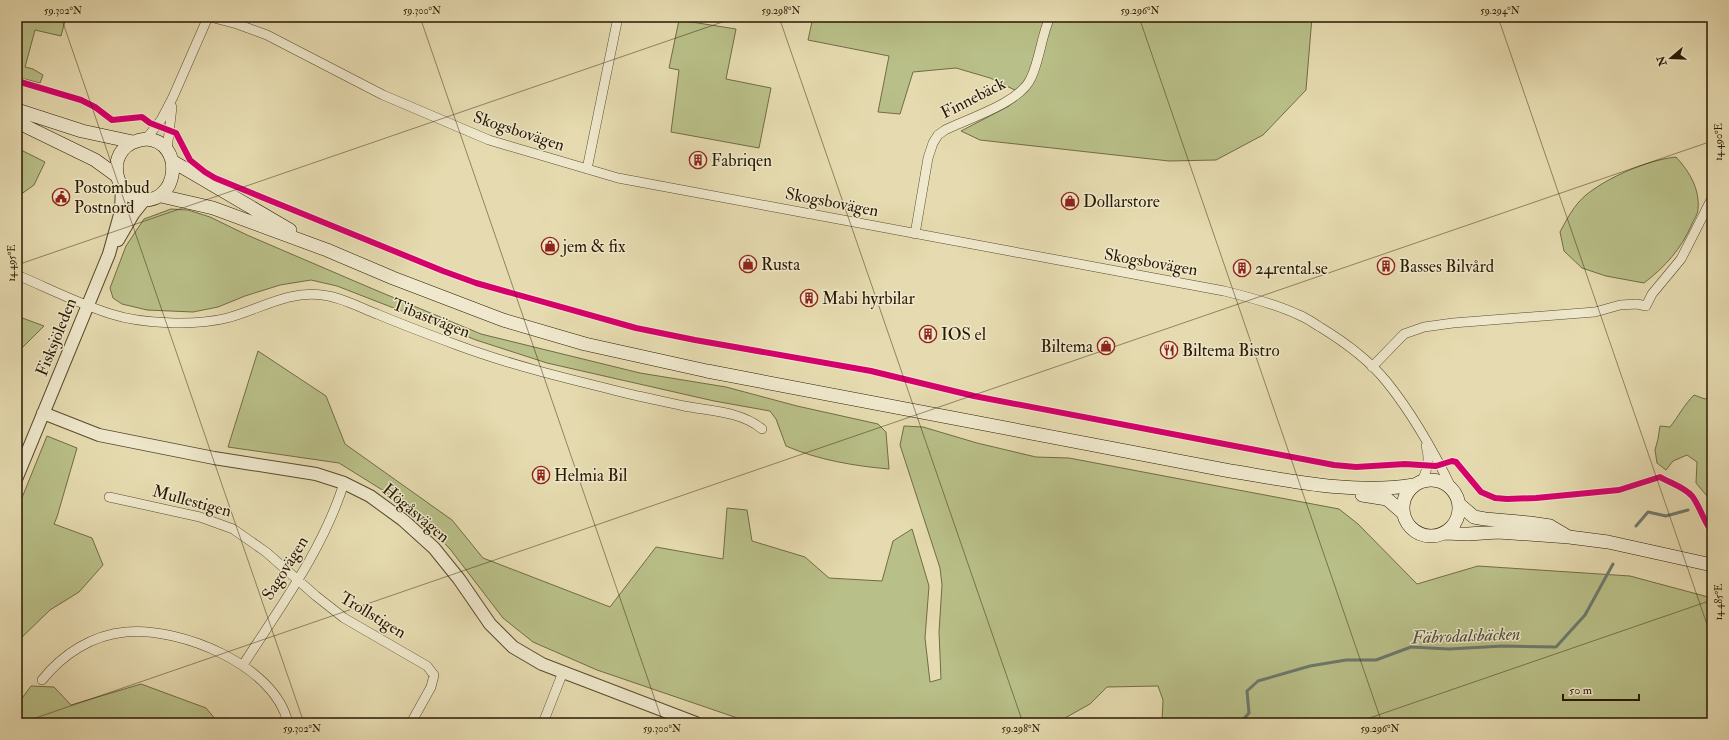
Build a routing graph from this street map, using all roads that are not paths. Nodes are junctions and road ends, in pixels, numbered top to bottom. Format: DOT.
graph roads {
  1 [pos="209,17"];
  2 [pos="618,17"];
  3 [pos="1050,17"];
  4 [pos="176,92"];
  5 [pos="17,110"];
  6 [pos="17,122"];
  7 [pos="139,140"];
  8 [pos="169,155"];
  9 [pos="587,169"];
  10 [pos="117,176"];
  11 [pos="122,188"];
  12 [pos="161,196"];
  13 [pos="1712,198"];
  14 [pos="145,199"];
  15 [pos="915,234"];
  16 [pos="327,250"];
  17 [pos="108,254"];
  18 [pos="17,275"];
  19 [pos="88,306"];
  20 [pos="1372,367"];
  21 [pos="43,413"];
  22 [pos="762,429"];
  23 [pos="1422,435"];
  24 [pos="1225,470"];
  25 [pos="17,477"];
  26 [pos="344,484"];
  27 [pos="1418,484"];
  28 [pos="1452,489"];
  29 [pos="109,497"];
  30 [pos="1459,504"];
  31 [pos="1402,512"];
  32 [pos="1445,533"];
  33 [pos="1569,537"];
  34 [pos="1712,565"];
  35 [pos="298,580"];
  36 [pos="243,665"];
  37 [pos="563,672"];
  38 [pos="42,680"];
  39 [pos="288,723"];
  40 [pos="411,723"];
  41 [pos="543,723"];
  42 [pos="696,723"];
  1 -- 4 [label="street"];
  1 -- 9 [label="street, Skogsbovägen"];
  2 -- 9 [label="street"];
  3 -- 15 [label="street, Finnebäck"];
  4 -- 7 [label="street"];
  4 -- 8 [label="street"];
  5 -- 7 [label="main road"];
  6 -- 10 [label="main road"];
  7 -- 8 [label="main road"];
  7 -- 10 [label="main road"];
  8 -- 12 [label="main road"];
  8 -- 16 [label="main road"];
  9 -- 15 [label="street, Skogsbovägen"];
  10 -- 11 [label="main road"];
  11 -- 14 [label="main road"];
  11 -- 17 [label="street, Fisksjöleden"];
  12 -- 14 [label="main road"];
  12 -- 16 [label="main road"];
  13 -- 20 [label="street"];
  14 -- 17 [label="street, Fisksjöleden"];
  15 -- 20 [label="street, Skogsbovägen"];
  16 -- 24 [label="main road"];
  17 -- 19 [label="street, Fisksjöleden"];
  18 -- 19 [label="street, Tibastvägen"];
  19 -- 21 [label="street, Fisksjöleden"];
  19 -- 22 [label="street, Tibastvägen"];
  20 -- 23 [label="street, Skogsbovägen"];
  21 -- 25 [label="street, Fisksjöleden"];
  21 -- 26 [label="street, Högåsvägen"];
  23 -- 27 [label="street, Skogsbovägen"];
  23 -- 28 [label="street, Skogsbovägen"];
  24 -- 27 [label="main road"];
  24 -- 31 [label="main road"];
  26 -- 35 [label="street, Sagovägen"];
  26 -- 37 [label="street, Högåsvägen"];
  27 -- 28 [label="main road"];
  27 -- 31 [label="main road"];
  28 -- 30 [label="main road"];
  29 -- 35 [label="street, Mullestigen"];
  30 -- 32 [label="main road"];
  30 -- 33 [label="main road"];
  31 -- 32 [label="main road"];
  32 -- 33 [label="main road"];
  33 -- 34 [label="main road"];
  35 -- 36 [label="street, Sagovägen"];
  35 -- 40 [label="street, Trollstigen"];
  36 -- 38 [label="street"];
  36 -- 39 [label="street"];
  37 -- 41 [label="street"];
  37 -- 42 [label="street, Högåsvägen"];
}
